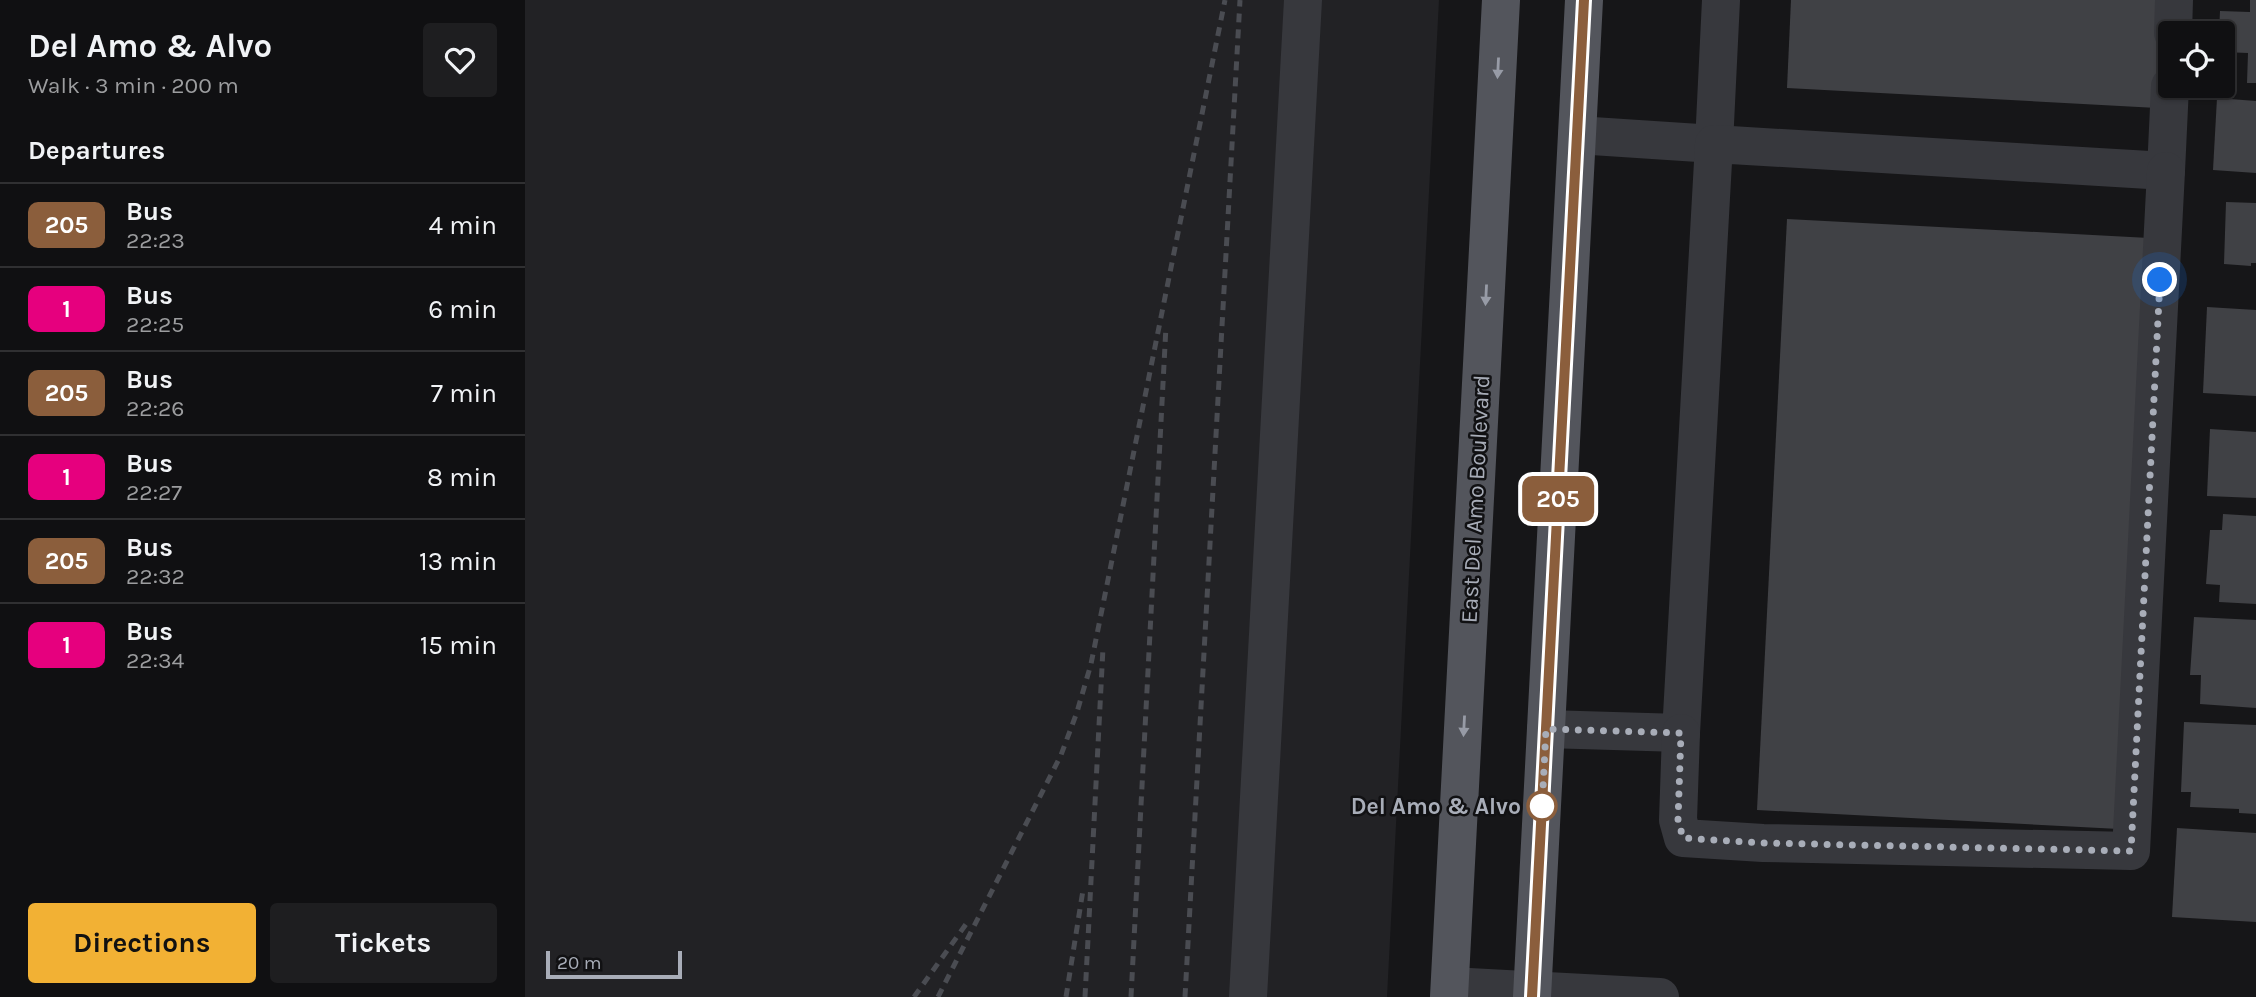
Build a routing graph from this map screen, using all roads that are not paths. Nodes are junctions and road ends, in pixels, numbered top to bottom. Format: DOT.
graph roads {
  1 [pos="1303,0"];
  2 [pos="1501,0"];
  3 [pos="1584,0"];
  4 [pos="1721,0"];
  5 [pos="2175,0"];
  6 [pos="2174,21"];
  7 [pos="2169,98"];
  8 [pos="1577,135"];
  9 [pos="1714,144"];
  10 [pos="2166,171"];
  11 [pos="1546,729"];
  12 [pos="1681,733"];
  13 [pos="1450,992"];
  14 [pos="1532,994"];
  15 [pos="1248,997"];
  16 [pos="1661,997"];
  1 -- 15 [label="street"];
  2 -- 13 [label="main road, East Del Amo Boulevard, one-way"];
  3 -- 8 [label="main road"];
  4 -- 9 [label="street"];
  5 -- 6 [label="street"];
  7 -- 10 [label="street"];
  8 -- 9 [label="street"];
  8 -- 11 [label="main road"];
  9 -- 10 [label="street"];
  9 -- 12 [label="street"];
  10 -- 12 [label="street"];
  11 -- 12 [label="street"];
  11 -- 14 [label="main road"];
  13 -- 14 [label="street"];
  14 -- 16 [label="street"];
}
